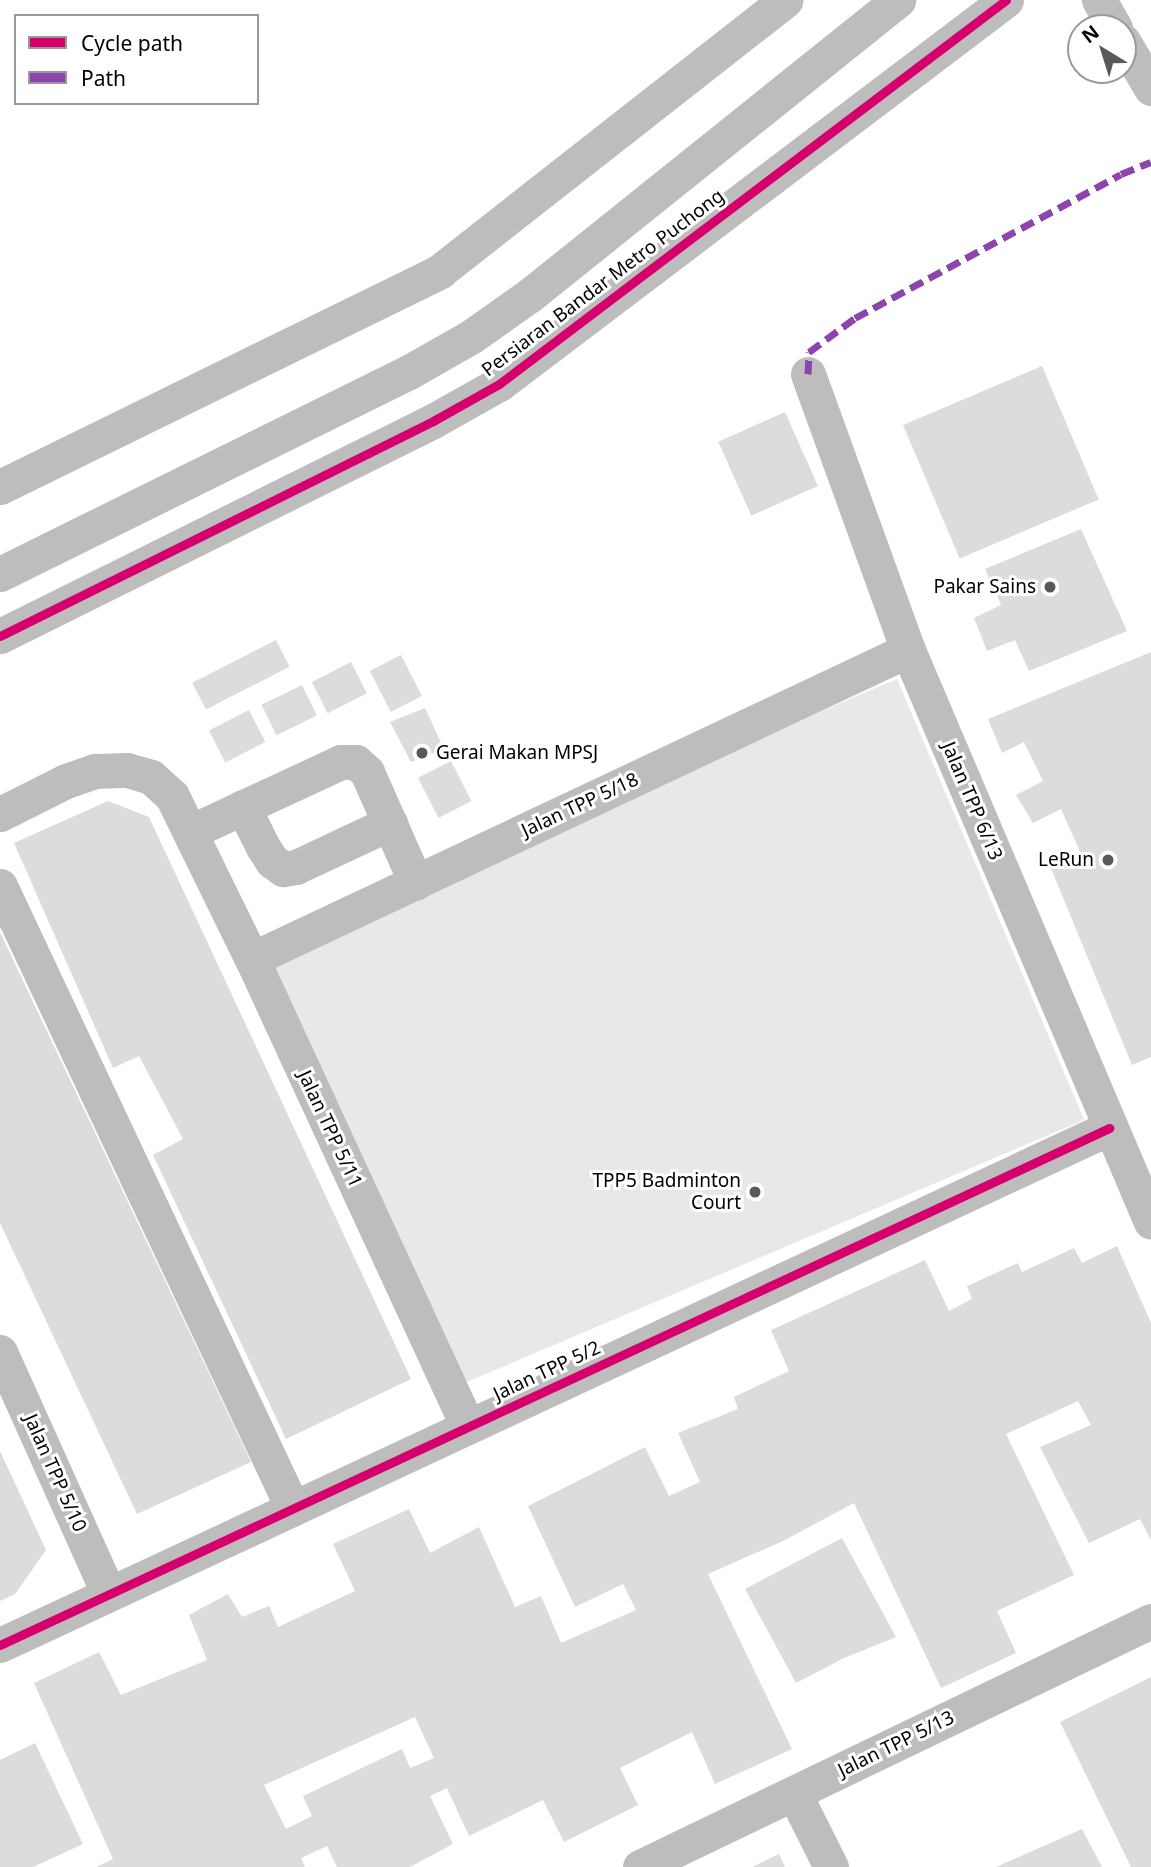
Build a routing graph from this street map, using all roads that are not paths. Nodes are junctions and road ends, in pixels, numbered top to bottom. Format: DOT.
graph roads {
  1 [pos="786,0"];
  2 [pos="898,0"];
  3 [pos="1006,0"];
  4 [pos="1137,64"];
  5 [pos="1151,88"];
  6 [pos="808,374"];
  7 [pos="0,487"];
  8 [pos="0,573"];
  9 [pos="0,636"];
  10 [pos="908,650"];
  11 [pos="243,807"];
  12 [pos="0,814"];
  13 [pos="390,822"];
  14 [pos="190,832"];
  15 [pos="416,883"];
  16 [pos="0,886"];
  17 [pos="252,959"];
  18 [pos="1109,1128"];
  19 [pos="1151,1222"];
  20 [pos="0,1352"];
  21 [pos="468,1427"];
  22 [pos="293,1509"];
  23 [pos="109,1594"];
  24 [pos="1151,1621"];
  25 [pos="0,1645"];
  26 [pos="794,1793"];
  27 [pos="640,1867"];
  28 [pos="831,1867"];
  1 -- 7 [label="street"];
  2 -- 8 [label="street, Persiaran Bandar Metro Puchong"];
  3 -- 9 [label="street, Persiaran Bandar Metro Puchong"];
  4 -- 5 [label="street"];
  6 -- 10 [label="street, Jalan TPP 6/13"];
  10 -- 15 [label="street, Jalan TPP 5/18"];
  10 -- 18 [label="street, Jalan TPP 6/13"];
  11 -- 13 [label="street"];
  11 -- 13 [label="street"];
  11 -- 14 [label="street"];
  12 -- 14 [label="street, Jalan TPP 5/11"];
  13 -- 15 [label="street"];
  14 -- 17 [label="street, Jalan TPP 5/11"];
  15 -- 17 [label="street, Jalan TPP 5/18"];
  16 -- 22 [label="street"];
  17 -- 21 [label="street, Jalan TPP 5/11"];
  18 -- 19 [label="street, Jalan TPP 6/13"];
  18 -- 21 [label="street, Jalan TPP 5/2"];
  20 -- 23 [label="street, Jalan TPP 5/10"];
  21 -- 22 [label="street, Jalan TPP 5/2"];
  22 -- 23 [label="street, Jalan TPP 5/2"];
  23 -- 25 [label="street, Jalan TPP 5/2"];
  24 -- 26 [label="street, Jalan TPP 5/13"];
  26 -- 27 [label="street, Jalan TPP 5/13"];
  26 -- 28 [label="street"];
}
